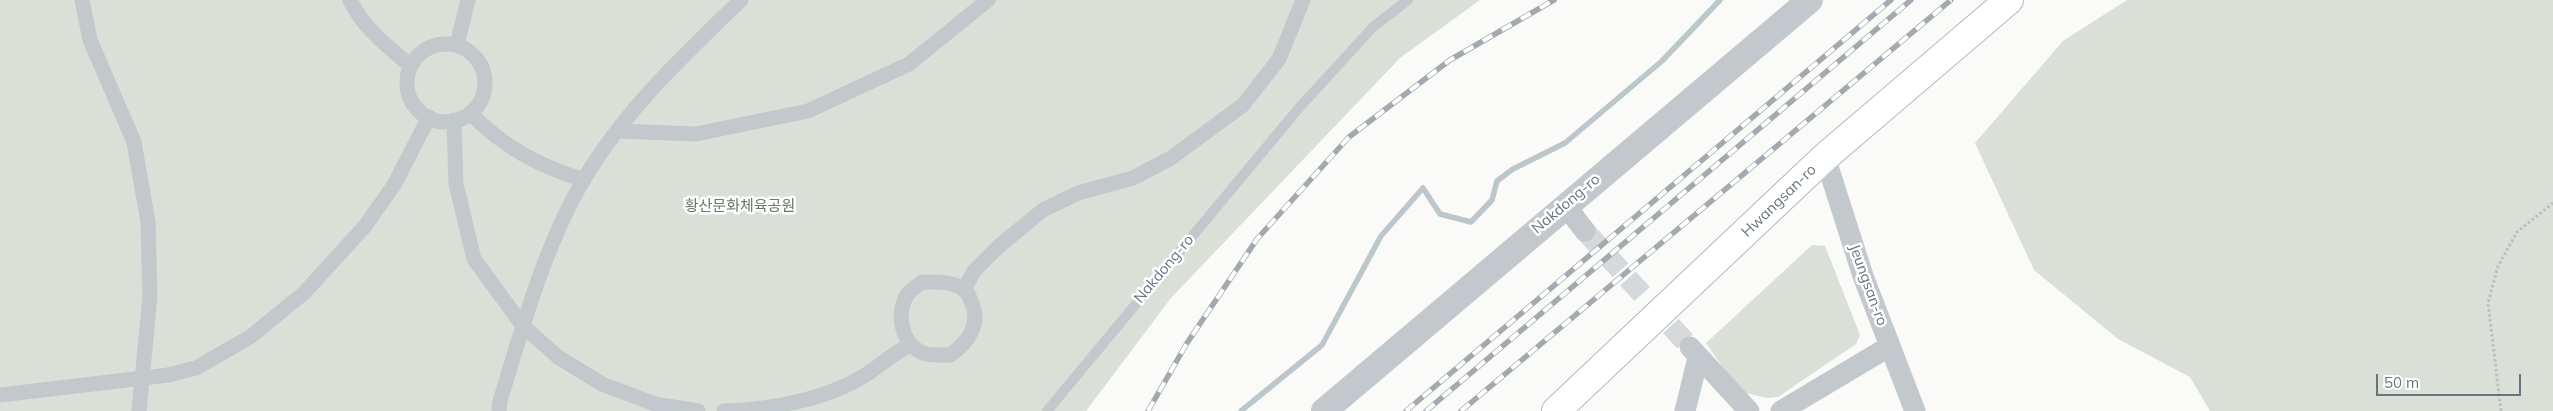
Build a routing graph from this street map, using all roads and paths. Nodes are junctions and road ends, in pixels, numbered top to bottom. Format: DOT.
graph roads {
  1 [pos="82,0"];
  2 [pos="350,0"];
  3 [pos="468,0"];
  4 [pos="741,0"];
  5 [pos="988,0"];
  6 [pos="1303,0"];
  7 [pos="1408,0"];
  8 [pos="1810,0"];
  9 [pos="2009,0"];
  10 [pos="456,46"];
  11 [pos="411,66"];
  12 [pos="470,113"];
  13 [pos="429,117"];
  14 [pos="454,120"];
  15 [pos="617,131"];
  16 [pos="1826,157"];
  17 [pos="584,180"];
  18 [pos="2553,203"];
  19 [pos="1565,205"];
  20 [pos="1584,231"];
  21 [pos="964,290"];
  22 [pos="523,326"];
  23 [pos="910,345"];
  24 [pos="1890,346"];
  25 [pos="142,378"];
  26 [pos="0,395"];
  27 [pos="1795,408"];
  28 [pos="139,411"];
  29 [pos="499,411"];
  30 [pos="698,411"];
  31 [pos="724,411"];
  32 [pos="1047,411"];
  33 [pos="1324,411"];
  34 [pos="1556,411"];
  35 [pos="1685,411"];
  36 [pos="1749,411"];
  37 [pos="1915,411"];
  38 [pos="2501,411"];
  1 -- 25 [label="street"];
  2 -- 11 [label="street"];
  3 -- 10 [label="street"];
  4 -- 15 [label="street"];
  5 -- 15 [label="street"];
  6 -- 21 [label="street"];
  7 -- 32 [label="lane, Nakdong-ro"];
  8 -- 19 [label="street, Nakdong-ro"];
  9 -- 16 [label="main road, Hwangsan-ro"];
  10 -- 11 [label="street"];
  10 -- 12 [label="street"];
  11 -- 13 [label="street"];
  12 -- 14 [label="street"];
  12 -- 17 [label="street"];
  13 -- 14 [label="street"];
  13 -- 25 [label="street"];
  14 -- 22 [label="street"];
  15 -- 17 [label="street"];
  16 -- 24 [label="street, Jeungsan-ro"];
  16 -- 34 [label="main road, Hwangsan-ro"];
  17 -- 22 [label="street"];
  18 -- 38 [label="path"];
  19 -- 20 [label="street"];
  19 -- 33 [label="street, Nakdong-ro"];
  21 -- 23 [label="street"];
  21 -- 23 [label="street"];
  22 -- 29 [label="street"];
  22 -- 30 [label="street"];
  23 -- 31 [label="street"];
  24 -- 27 [label="street"];
  24 -- 37 [label="street, Jeungsan-ro"];
  25 -- 26 [label="street"];
  25 -- 28 [label="street"];
  35 -- 36 [label="street"];
}
